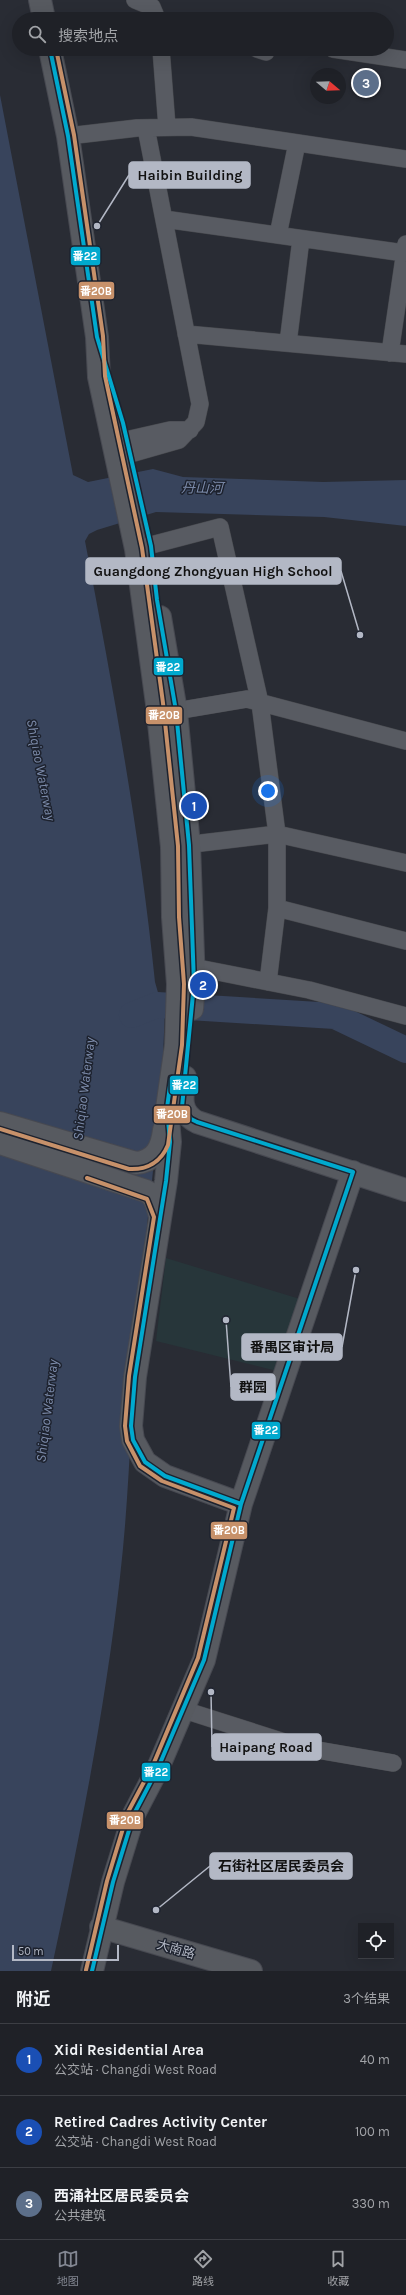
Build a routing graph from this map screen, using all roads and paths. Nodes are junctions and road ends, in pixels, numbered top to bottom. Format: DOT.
graph roads {
  1 [pos="40,0"];
  2 [pos="135,0"];
  3 [pos="43,12"];
  4 [pos="154,12"];
  5 [pos="51,56"];
  6 [pos="162,56"];
  7 [pos="379,56"];
  8 [pos="406,60"];
  9 [pos="146,128"];
  10 [pos="167,128"];
  11 [pos="68,136"];
  12 [pos="297,143"];
  13 [pos="406,159"];
  14 [pos="164,220"];
  15 [pos="278,236"];
  16 [pos="302,239"];
  17 [pos="405,249"];
  18 [pos="186,334"];
  19 [pos="288,344"];
  20 [pos="398,353"];
  21 [pos="126,455"];
  22 [pos="143,547"];
  23 [pos="260,702"];
  24 [pos="176,711"];
  25 [pos="406,742"];
  26 [pos="277,834"];
  27 [pos="180,846"];
  28 [pos="406,863"];
  29 [pos="276,908"];
  30 [pos="406,941"];
  31 [pos="188,978"];
  32 [pos="268,982"];
  33 [pos="406,1016"];
  34 [pos="182,1046"];
  35 [pos="0,1123"];
  36 [pos="205,1125"];
  37 [pos="0,1143"];
  38 [pos="164,1148"];
  39 [pos="353,1172"];
  40 [pos="406,1190"];
  41 [pos="160,1216"];
  42 [pos="241,1504"];
  43 [pos="184,1710"];
  44 [pos="393,1763"];
  45 [pos="101,1927"];
  46 [pos="92,1971"];
  47 [pos="251,1971"];
  1 -- 3 [label="street"];
  2 -- 4 [label="street"];
  5 -- 11 [label="street"];
  6 -- 10 [label="street"];
  7 -- 8 [label="street"];
  9 -- 10 [label="street"];
  9 -- 11 [label="street"];
  9 -- 14 [label="street"];
  10 -- 12 [label="street"];
  11 -- 21 [label="street"];
  12 -- 13 [label="street"];
  12 -- 15 [label="street"];
  14 -- 15 [label="street"];
  14 -- 18 [label="street"];
  15 -- 16 [label="street"];
  16 -- 17 [label="street"];
  16 -- 19 [label="street"];
  17 -- 20 [label="street"];
  18 -- 19 [label="street"];
  18 -- 21 [label="street"];
  19 -- 20 [label="street"];
  21 -- 22 [label="street"];
  22 -- 23 [label="street"];
  22 -- 24 [label="street"];
  22 -- 27 [label="street"];
  23 -- 24 [label="street"];
  23 -- 25 [label="street"];
  23 -- 26 [label="street"];
  24 -- 27 [label="street"];
  26 -- 27 [label="street"];
  26 -- 28 [label="street"];
  26 -- 29 [label="street"];
  27 -- 31 [label="street"];
  29 -- 30 [label="street"];
  29 -- 32 [label="street"];
  31 -- 32 [label="street"];
  31 -- 34 [label="street"];
  32 -- 33 [label="street"];
  34 -- 36 [label="street"];
  34 -- 38 [label="street"];
  35 -- 38 [label="street"];
  36 -- 38 [label="street"];
  36 -- 39 [label="street"];
  37 -- 41 [label="street"];
  38 -- 41 [label="street"];
  39 -- 40 [label="street"];
  39 -- 42 [label="street"];
  41 -- 42 [label="street"];
  42 -- 43 [label="street"];
  43 -- 44 [label="street"];
  43 -- 45 [label="street"];
  45 -- 46 [label="street"];
  45 -- 47 [label="street, 大南路"];
}
